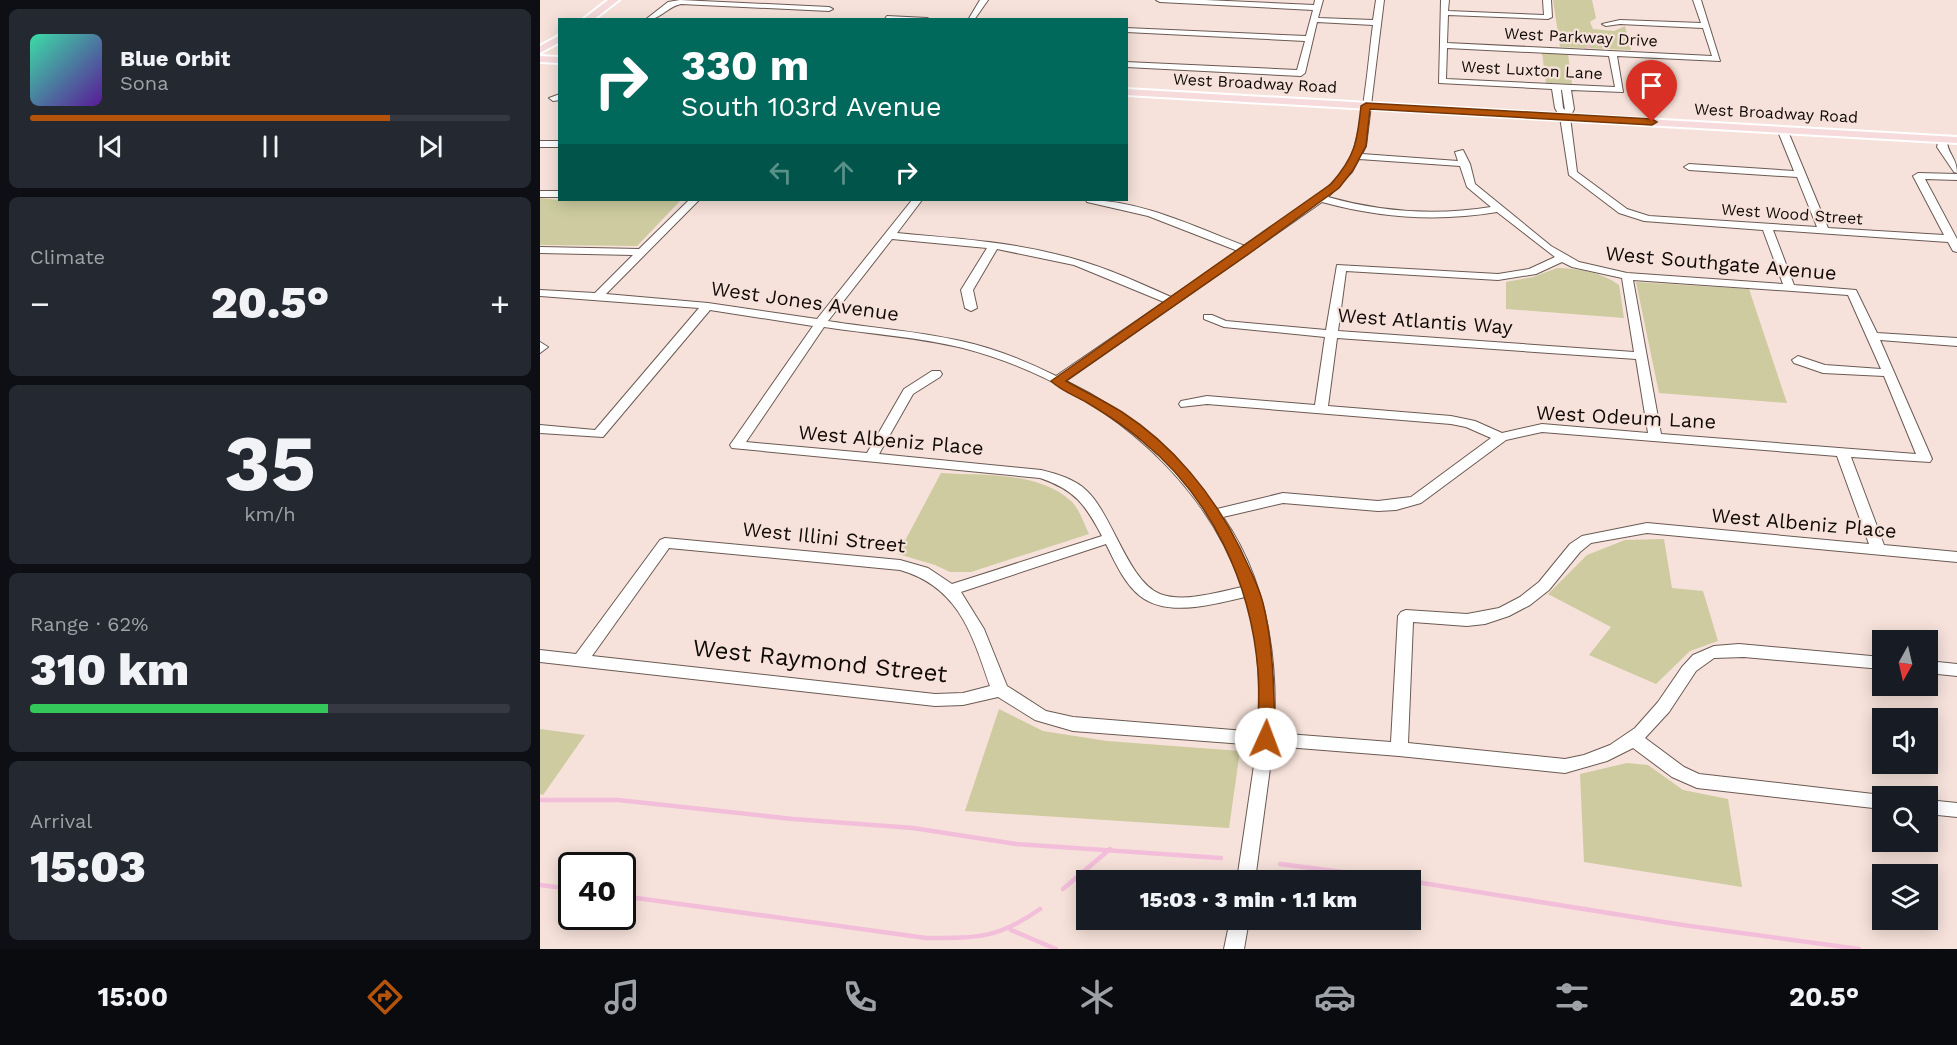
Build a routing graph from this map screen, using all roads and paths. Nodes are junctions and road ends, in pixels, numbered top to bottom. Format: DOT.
graph roads {
  1 [pos="614,0"];
  2 [pos="984,0"];
  3 [pos="1160,0"];
  4 [pos="1380,0"];
  5 [pos="1444,0"];
  6 [pos="1547,0"];
  7 [pos="1697,0"];
  8 [pos="1318,4"];
  9 [pos="807,8"];
  10 [pos="830,9"];
  11 [pos="1444,13"];
  12 [pos="589,18"];
  13 [pos="652,18"];
  14 [pos="795,18"];
  15 [pos="975,18"];
  16 [pos="1315,20"];
  17 [pos="1377,23"];
  18 [pos="1606,24"];
  19 [pos="1705,26"];
  20 [pos="1128,30"];
  21 [pos="558,39"];
  22 [pos="1310,39"];
  23 [pos="1444,45"];
  24 [pos="540,51"];
  25 [pos="1612,54"];
  26 [pos="540,59"];
  27 [pos="558,60"];
  28 [pos="1128,64"];
  29 [pos="1556,87"];
  30 [pos="1566,87"];
  31 [pos="1128,92"];
  32 [pos="1366,106"];
  33 [pos="1565,117"];
  34 [pos="1782,129"];
  35 [pos="1942,140"];
  36 [pos="1957,140"];
  37 [pos="540,144"];
  38 [pos="558,144"];
  39 [pos="1460,152"];
  40 [pos="1957,154"];
  41 [pos="1357,156"];
  42 [pos="1465,164"];
  43 [pos="1689,167"];
  44 [pos="1957,170"];
  45 [pos="1800,174"];
  46 [pos="1957,177"];
  47 [pos="540,194"];
  48 [pos="558,194"];
  49 [pos="1321,198"];
  50 [pos="693,201"];
  51 [pos="916,201"];
  52 [pos="1095,201"];
  53 [pos="1499,209"];
  54 [pos="1767,227"];
  55 [pos="1824,231"];
  56 [pos="888,235"];
  57 [pos="1954,244"];
  58 [pos="994,246"];
  59 [pos="540,250"];
  60 [pos="1246,250"];
  61 [pos="642,252"];
  62 [pos="1561,258"];
  63 [pos="1627,276"];
  64 [pos="1789,286"];
  65 [pos="540,293"];
  66 [pos="597,297"];
  67 [pos="1172,301"];
  68 [pos="707,306"];
  69 [pos="971,308"];
  70 [pos="1208,317"];
  71 [pos="820,323"];
  72 [pos="1331,334"];
  73 [pos="1873,336"];
  74 [pos="1957,342"];
  75 [pos="1642,356"];
  76 [pos="1798,360"];
  77 [pos="1889,373"];
  78 [pos="936,374"];
  79 [pos="1057,381"];
  80 [pos="1185,404"];
  81 [pos="1321,408"];
  82 [pos="540,429"];
  83 [pos="1655,436"];
  84 [pos="1501,437"];
  85 [pos="1842,451"];
  86 [pos="871,457"];
  87 [pos="1216,514"];
  88 [pos="1110,538"];
  89 [pos="1878,549"];
  90 [pos="1957,557"];
  91 [pos="952,589"];
  92 [pos="1251,591"];
  93 [pos="540,656"];
  94 [pos="580,661"];
  95 [pos="1872,662"];
  96 [pos="1938,669"];
  97 [pos="1957,670"];
  98 [pos="1000,690"];
  99 [pos="1266,739"];
  100 [pos="1633,739"];
  101 [pos="1399,749"];
  102 [pos="1872,801"];
  103 [pos="1938,808"];
  104 [pos="1957,810"];
  105 [pos="1247,870"];
  106 [pos="1238,930"];
  107 [pos="1234,949"];
  1 -- 12 [label="main road"];
  2 -- 15 [label="street"];
  3 -- 8 [label="street"];
  4 -- 17 [label="street"];
  5 -- 11 [label="street"];
  6 -- 11 [label="street"];
  7 -- 19 [label="street"];
  8 -- 16 [label="street"];
  9 -- 10 [label="street"];
  9 -- 13 [label="street"];
  9 -- 14 [label="street"];
  11 -- 23 [label="street"];
  16 -- 17 [label="street"];
  16 -- 22 [label="street"];
  17 -- 32 [label="street"];
  18 -- 19 [label="street"];
  19 -- 25 [label="street, West Parkway Drive"];
  20 -- 22 [label="street"];
  21 -- 24 [label="main road"];
  22 -- 28 [label="street"];
  23 -- 25 [label="street, West Parkway Drive"];
  23 -- 29 [label="street, West Luxton Lane"];
  25 -- 30 [label="street, West Luxton Lane"];
  26 -- 27 [label="main road"];
  29 -- 30 [label="street, West Luxton Lane"];
  29 -- 33 [label="street"];
  30 -- 33 [label="street"];
  31 -- 32 [label="main road, West Broadway Road"];
  32 -- 33 [label="main road, West Broadway Road"];
  32 -- 41 [label="street"];
  33 -- 34 [label="main road, West Broadway Road"];
  33 -- 54 [label="street, West Wood Street"];
  34 -- 35 [label="main road, West Broadway Road"];
  34 -- 45 [label="street"];
  35 -- 36 [label="main road, West Broadway Road"];
  35 -- 40 [label="street"];
  35 -- 44 [label="street"];
  37 -- 38 [label="street"];
  39 -- 42 [label="street, West Southgate Avenue"];
  41 -- 42 [label="street"];
  41 -- 49 [label="street"];
  42 -- 53 [label="street, West Southgate Avenue"];
  43 -- 45 [label="street"];
  45 -- 55 [label="street"];
  46 -- 57 [label="street"];
  47 -- 48 [label="street"];
  49 -- 53 [label="street"];
  49 -- 60 [label="street"];
  50 -- 61 [label="street"];
  51 -- 56 [label="street"];
  52 -- 60 [label="street"];
  53 -- 62 [label="street, West Southgate Avenue"];
  54 -- 55 [label="street, West Wood Street"];
  54 -- 64 [label="street"];
  55 -- 57 [label="street, West Wood Street"];
  56 -- 58 [label="street"];
  56 -- 71 [label="street"];
  58 -- 67 [label="street"];
  58 -- 69 [label="street"];
  59 -- 61 [label="street"];
  60 -- 67 [label="street"];
  61 -- 66 [label="street"];
  62 -- 63 [label="street, West Southgate Avenue"];
  62 -- 72 [label="street"];
  63 -- 64 [label="street, West Southgate Avenue"];
  63 -- 75 [label="street"];
  64 -- 73 [label="street, West Southgate Avenue"];
  65 -- 66 [label="street, West Jones Avenue"];
  66 -- 68 [label="street, West Jones Avenue"];
  67 -- 79 [label="street"];
  68 -- 71 [label="street, West Jones Avenue"];
  68 -- 82 [label="street"];
  70 -- 72 [label="street, West Atlantis Way"];
  71 -- 79 [label="street, West Jones Avenue"];
  71 -- 86 [label="street, West Albeniz Place"];
  72 -- 75 [label="street, West Atlantis Way"];
  72 -- 81 [label="street"];
  73 -- 74 [label="street"];
  73 -- 77 [label="street"];
  75 -- 83 [label="street"];
  76 -- 77 [label="street"];
  77 -- 85 [label="street, West Odeum Lane"];
  78 -- 86 [label="street"];
  79 -- 87 [label="street, West Jones Avenue"];
  80 -- 81 [label="street"];
  81 -- 84 [label="street"];
  83 -- 84 [label="street, West Odeum Lane"];
  83 -- 85 [label="street, West Odeum Lane"];
  84 -- 87 [label="street"];
  85 -- 89 [label="street"];
  86 -- 88 [label="street, West Albeniz Place"];
  87 -- 92 [label="street, West Jones Avenue"];
  88 -- 91 [label="street"];
  88 -- 92 [label="street, West Albeniz Place"];
  89 -- 90 [label="street, West Albeniz Place"];
  89 -- 101 [label="street, West Albeniz Place"];
  91 -- 94 [label="street, West Illini Street"];
  91 -- 98 [label="street"];
  92 -- 99 [label="street, West Jones Avenue"];
  93 -- 94 [label="street, West Raymond Street"];
  94 -- 98 [label="street, West Raymond Street"];
  95 -- 100 [label="street"];
  96 -- 97 [label="street"];
  98 -- 99 [label="street"];
  99 -- 101 [label="street"];
  99 -- 105 [label="street, West Jones Avenue"];
  100 -- 101 [label="street"];
  100 -- 102 [label="street"];
  103 -- 104 [label="street"];
  106 -- 107 [label="street"];
}
